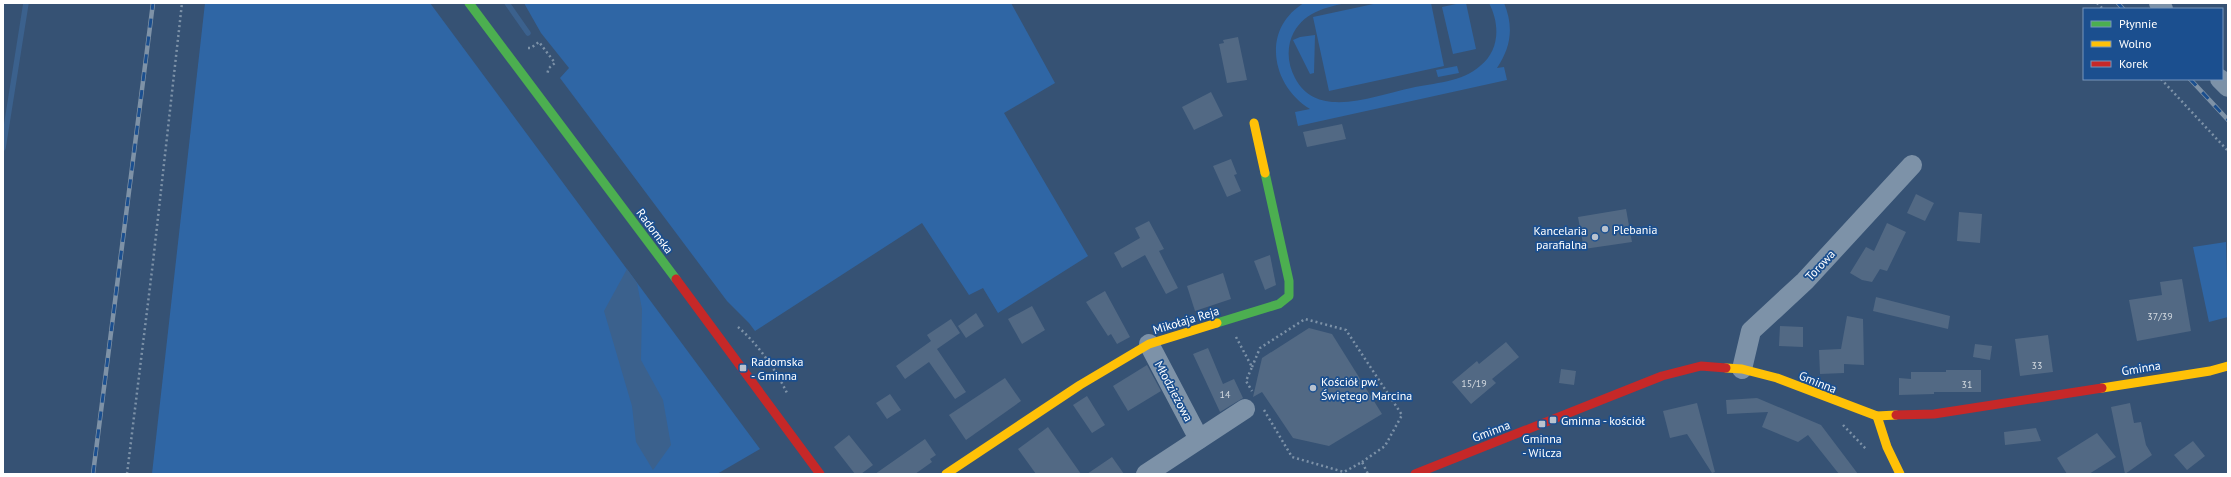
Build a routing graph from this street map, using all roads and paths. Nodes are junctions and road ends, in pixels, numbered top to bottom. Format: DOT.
graph roads {
  1 [pos="182,3"];
  2 [pos="469,3"];
  3 [pos="2162,80"];
  4 [pos="1254,123"];
  5 [pos="2228,151"];
  6 [pos="1912,165"];
  7 [pos="1149,344"];
  8 [pos="1241,345"];
  9 [pos="2228,366"];
  10 [pos="1252,367"];
  11 [pos="1742,369"];
  12 [pos="1253,403"];
  13 [pos="1877,416"];
  14 [pos="1837,421"];
  15 [pos="1199,439"];
  16 [pos="1869,452"];
  17 [pos="1362,462"];
  18 [pos="127,474"];
  19 [pos="820,474"];
  20 [pos="946,474"];
  21 [pos="1146,474"];
  22 [pos="1368,474"];
  23 [pos="1415,474"];
  24 [pos="1900,474"];
  1 -- 18 [label="path"];
  2 -- 19 [label="street, Radomska"];
  3 -- 5 [label="path"];
  4 -- 7 [label="street, Mikołaja Reja"];
  6 -- 11 [label="street, Torowa"];
  7 -- 15 [label="street, Młodzieżowa"];
  7 -- 20 [label="street, Mikołaja Reja"];
  8 -- 10 [label="path"];
  9 -- 13 [label="street, Gminna"];
  10 -- 12 [label="path"];
  10 -- 17 [label="path"];
  11 -- 13 [label="street, Gminna"];
  11 -- 23 [label="street, Gminna"];
  12 -- 15 [label="street"];
  12 -- 17 [label="path"];
  13 -- 24 [label="street"];
  14 -- 16 [label="path"];
  15 -- 21 [label="street"];
  17 -- 22 [label="path"];
}
